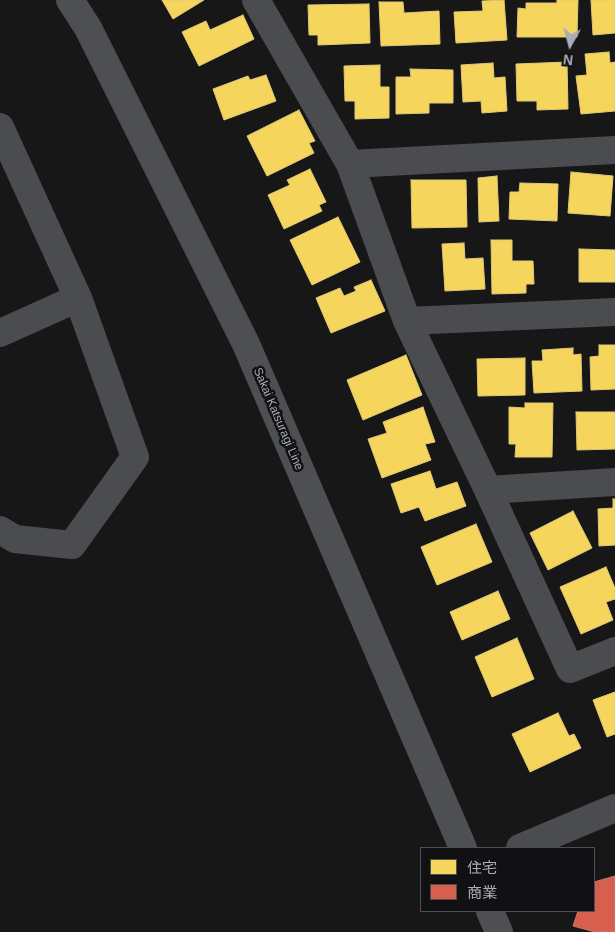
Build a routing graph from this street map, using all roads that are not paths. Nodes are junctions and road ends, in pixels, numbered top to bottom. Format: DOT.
graph roads {
  1 [pos="70,0"];
  2 [pos="256,0"];
  3 [pos="0,127"];
  4 [pos="615,150"];
  5 [pos="350,164"];
  6 [pos="78,298"];
  7 [pos="615,312"];
  8 [pos="407,321"];
  9 [pos="0,333"];
  10 [pos="615,482"];
  11 [pos="488,490"];
  12 [pos="0,530"];
  13 [pos="615,651"];
  14 [pos="615,808"];
  15 [pos="463,847"];
  16 [pos="522,847"];
  17 [pos="490,912"];
  18 [pos="499,932"];
  1 -- 15 [label="main road, Sakai Katsuragi Line"];
  2 -- 5 [label="street"];
  3 -- 6 [label="street"];
  4 -- 5 [label="street"];
  5 -- 8 [label="street"];
  6 -- 9 [label="street"];
  6 -- 12 [label="street"];
  7 -- 8 [label="street"];
  8 -- 11 [label="street"];
  10 -- 11 [label="street"];
  11 -- 13 [label="street"];
  14 -- 16 [label="street"];
  17 -- 18 [label="main road"];
}
